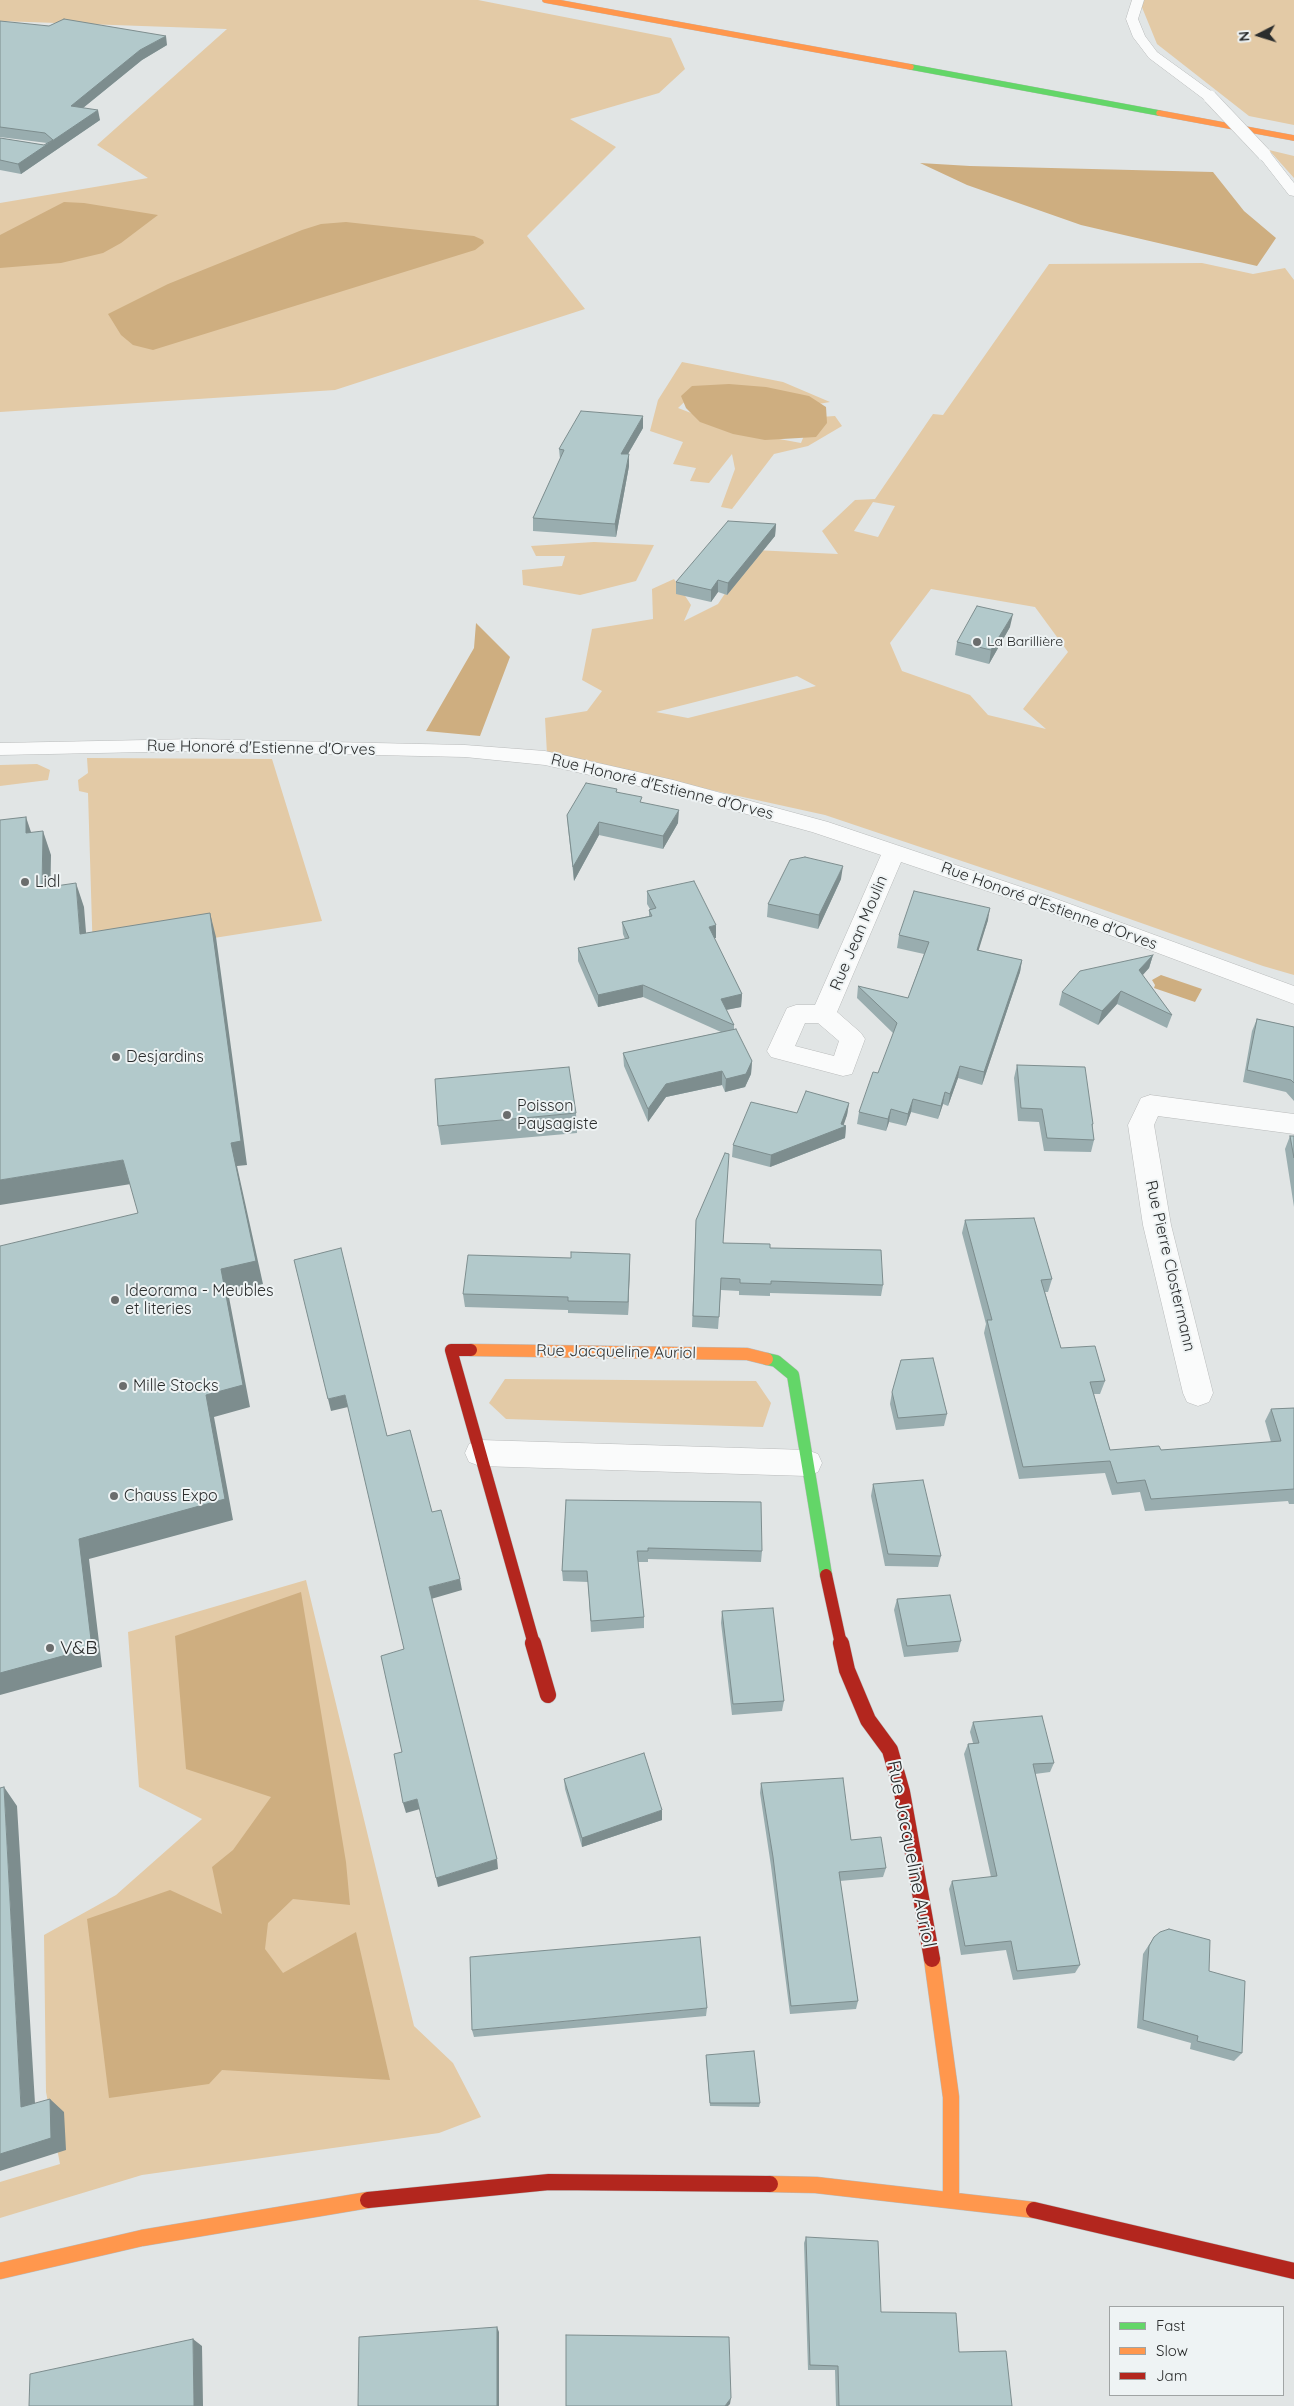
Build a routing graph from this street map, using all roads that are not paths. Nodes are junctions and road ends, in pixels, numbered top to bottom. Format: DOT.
graph roads {
  1 [pos="545,0"];
  2 [pos="1138,0"];
  3 [pos="1294,138"];
  4 [pos="1294,192"];
  5 [pos="0,749"];
  6 [pos="894,852"];
  7 [pos="1294,995"];
  8 [pos="824,1014"];
  9 [pos="1294,1124"];
  10 [pos="1198,1393"];
  11 [pos="480,1452"];
  12 [pos="807,1462"];
  13 [pos="548,1695"];
  14 [pos="951,2199"];
  15 [pos="0,2271"];
  16 [pos="1294,2271"];
  1 -- 3 [label="main road"];
  2 -- 4 [label="street, bridge"];
  5 -- 6 [label="street, Rue Honoré d'Estienne d'Orves"];
  6 -- 7 [label="street, Rue Honoré d'Estienne d'Orves"];
  6 -- 8 [label="street, Rue Jean Moulin"];
  9 -- 10 [label="street, Rue Pierre Clostermann"];
  11 -- 12 [label="street"];
  11 -- 12 [label="main road, Rue Jacqueline Auriol"];
  11 -- 13 [label="main road, Rue Jacqueline Auriol"];
  12 -- 14 [label="main road, Rue Jacqueline Auriol"];
  14 -- 15 [label="main road"];
  14 -- 16 [label="main road"];
}
